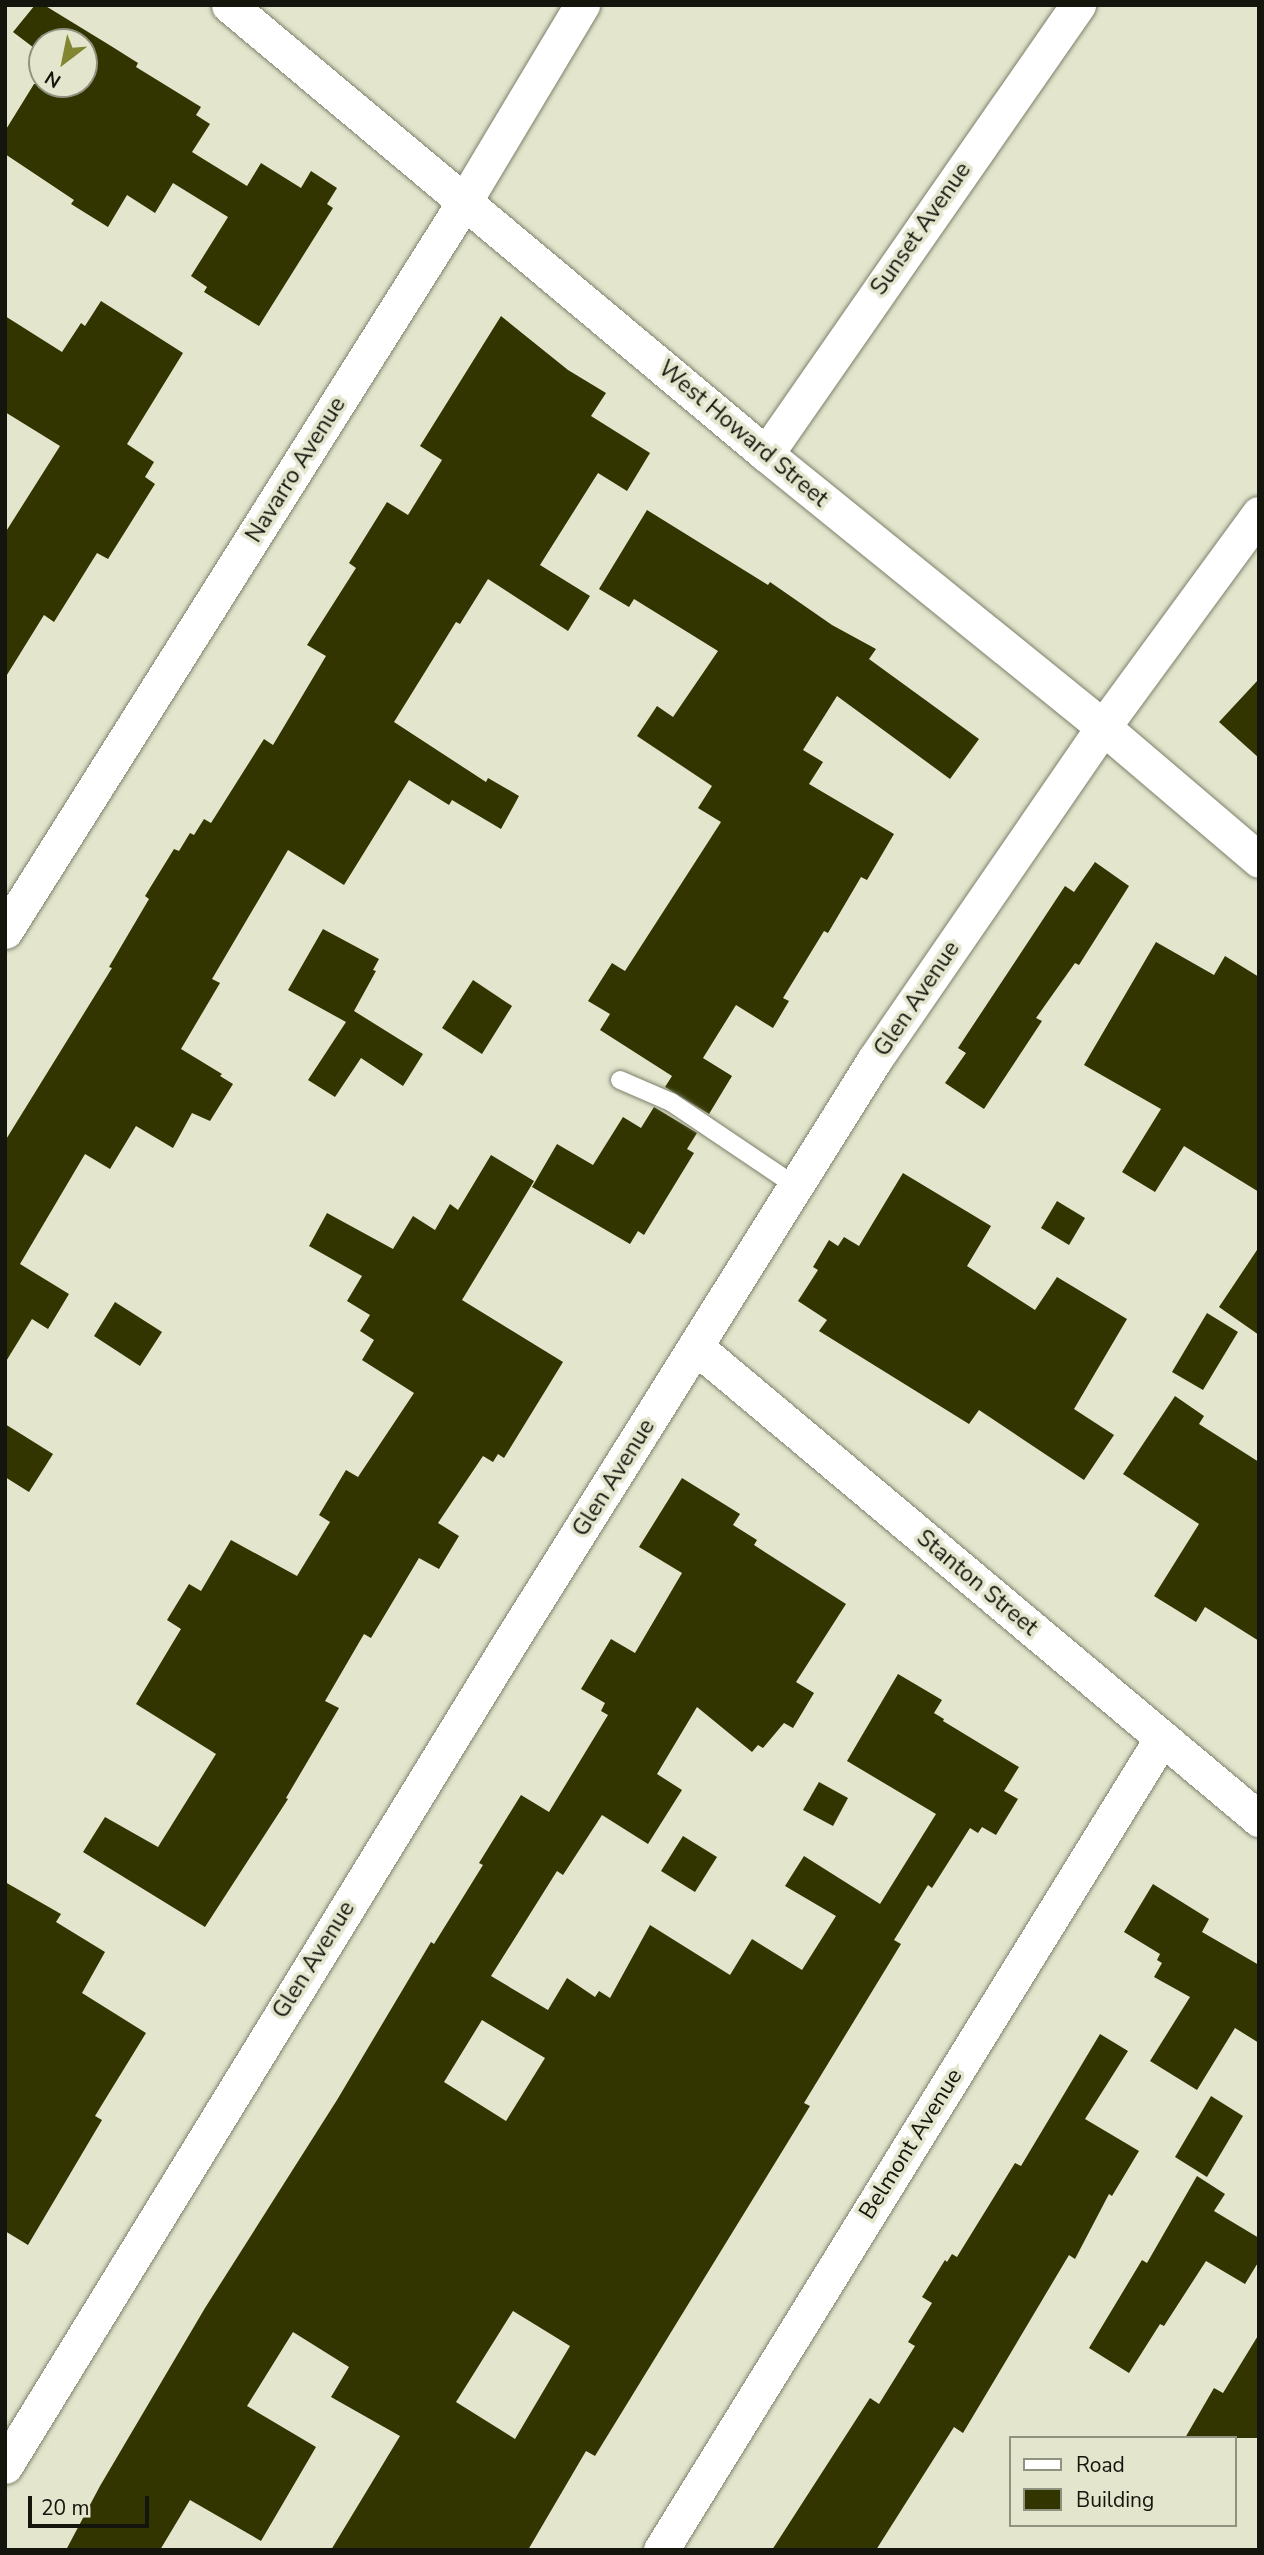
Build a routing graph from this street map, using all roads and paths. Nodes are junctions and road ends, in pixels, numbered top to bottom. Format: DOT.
graph roads {
  1 [pos="229,5"];
  2 [pos="582,5"];
  3 [pos="1078,5"];
  4 [pos="464,202"];
  5 [pos="765,454"];
  6 [pos="1259,514"];
  7 [pos="1102,727"];
  8 [pos="1259,860"];
  9 [pos="5,932"];
  10 [pos="620,1080"];
  11 [pos="794,1185"];
  12 [pos="696,1347"];
  13 [pos="1162,1738"];
  14 [pos="1259,1819"];
  15 [pos="5,2466"];
  16 [pos="661,2550"];
  1 -- 4 [label="street, West Howard Street"];
  2 -- 4 [label="street, Navarro Avenue"];
  3 -- 5 [label="street, Sunset Avenue"];
  4 -- 5 [label="street, West Howard Street"];
  4 -- 9 [label="street, Navarro Avenue"];
  5 -- 7 [label="street, West Howard Street"];
  6 -- 7 [label="street, Glen Avenue"];
  7 -- 8 [label="street, West Howard Street"];
  7 -- 11 [label="street, Glen Avenue"];
  10 -- 11 [label="lane"];
  11 -- 12 [label="street, Glen Avenue"];
  12 -- 13 [label="street, Stanton Street"];
  12 -- 15 [label="street, Glen Avenue"];
  13 -- 14 [label="street, Stanton Street"];
  13 -- 16 [label="street, Belmont Avenue"];
}
